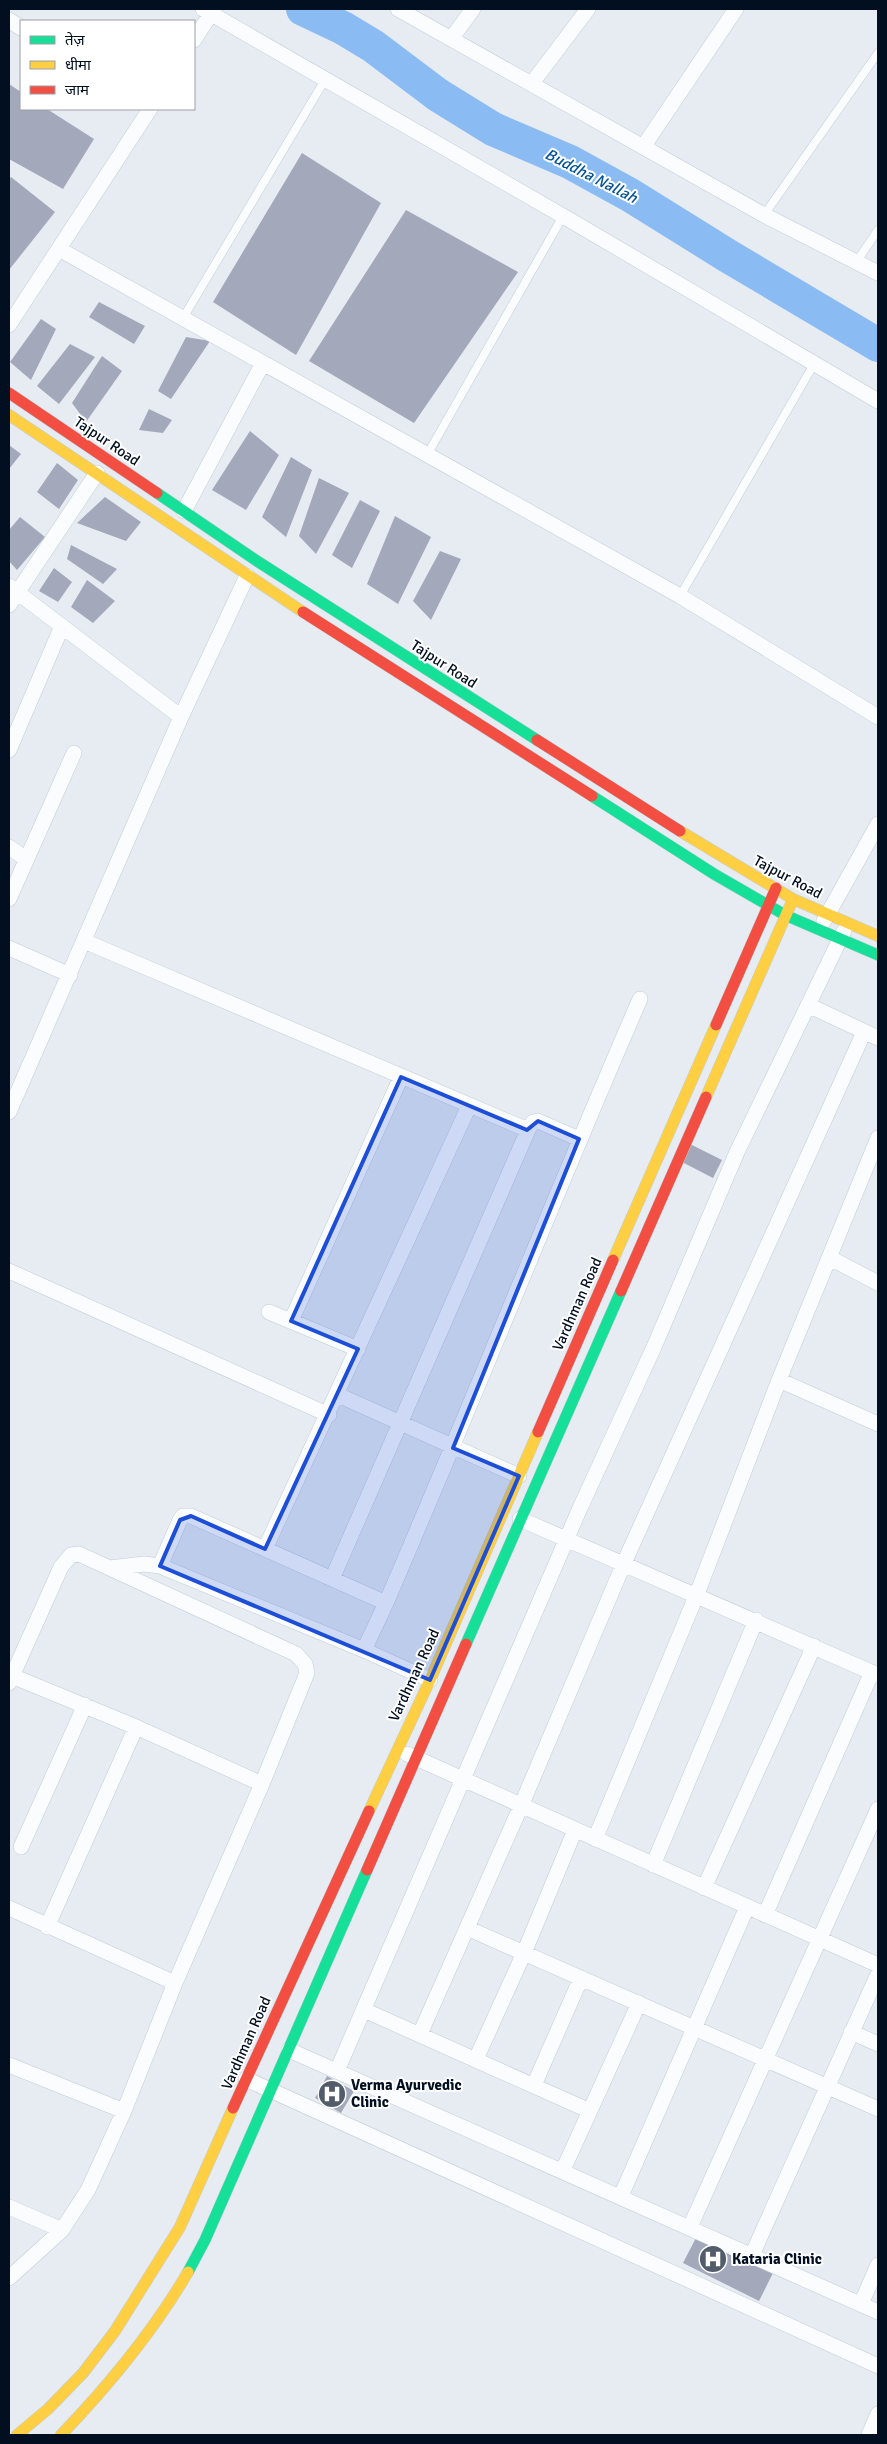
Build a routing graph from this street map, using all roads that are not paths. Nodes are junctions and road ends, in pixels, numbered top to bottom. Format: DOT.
graph roads {
  1 [pos="398,9"];
  2 [pos="473,9"];
  3 [pos="588,9"];
  4 [pos="736,9"];
  5 [pos="209,10"];
  6 [pos="9,20"];
  7 [pos="20,27"];
  8 [pos="195,38"];
  9 [pos="451,39"];
  10 [pos="878,53"];
  11 [pos="326,78"];
  12 [pos="532,83"];
  13 [pos="149,110"];
  14 [pos="643,147"];
  15 [pos="764,215"];
  16 [pos="563,216"];
  17 [pos="878,230"];
  18 [pos="59,249"];
  19 [pos="856,261"];
  20 [pos="878,273"];
  21 [pos="183,318"];
  22 [pos="9,325"];
  23 [pos="263,363"];
  24 [pos="814,364"];
  25 [pos="9,393"];
  26 [pos="878,401"];
  27 [pos="9,414"];
  28 [pos="427,455"];
  29 [pos="97,473"];
  30 [pos="184,511"];
  31 [pos="247,576"];
  32 [pos="13,590"];
  33 [pos="680,596"];
  34 [pos="9,606"];
  35 [pos="62,626"];
  36 [pos="181,717"];
  37 [pos="878,717"];
  38 [pos="9,750"];
  39 [pos="74,754"];
  40 [pos="878,824"];
  41 [pos="9,847"];
  42 [pos="26,859"];
  43 [pos="776,888"];
  44 [pos="9,899"];
  45 [pos="793,899"];
  46 [pos="769,904"];
  47 [pos="785,915"];
  48 [pos="828,915"];
  49 [pos="848,923"];
  50 [pos="819,930"];
  51 [pos="878,936"];
  52 [pos="840,939"];
  53 [pos="84,941"];
  54 [pos="9,948"];
  55 [pos="878,955"];
  56 [pos="70,975"];
  57 [pos="640,999"];
  58 [pos="808,1005"];
  59 [pos="864,1032"];
  60 [pos="878,1038"];
  61 [pos="401,1077"];
  62 [pos="469,1106"];
  63 [pos="9,1112"];
  64 [pos="528,1130"];
  65 [pos="878,1138"];
  66 [pos="579,1139"];
  67 [pos="830,1258"];
  68 [pos="9,1272"];
  69 [pos="878,1283"];
  70 [pos="269,1312"];
  71 [pos="291,1321"];
  72 [pos="358,1349"];
  73 [pos="779,1380"];
  74 [pos="338,1395"];
  75 [pos="329,1415"];
  76 [pos="399,1424"];
  77 [pos="878,1424"];
  78 [pos="453,1448"];
  79 [pos="519,1476"];
  80 [pos="520,1519"];
  81 [pos="567,1538"];
  82 [pos="265,1549"];
  83 [pos="624,1563"];
  84 [pos="160,1566"];
  85 [pos="109,1568"];
  86 [pos="332,1579"];
  87 [pos="697,1594"];
  88 [pos="386,1603"];
  89 [pos="756,1620"];
  90 [pos="814,1646"];
  91 [pos="364,1650"];
  92 [pos="875,1674"];
  93 [pos="10,1679"];
  94 [pos="430,1680"];
  95 [pos="85,1705"];
  96 [pos="136,1727"];
  97 [pos="396,1749"];
  98 [pos="415,1758"];
  99 [pos="462,1781"];
  100 [pos="262,1784"];
  101 [pos="521,1806"];
  102 [pos="878,1809"];
  103 [pos="575,1830"];
  104 [pos="595,1839"];
  105 [pos="21,1847"];
  106 [pos="653,1865"];
  107 [pos="704,1888"];
  108 [pos="747,1907"];
  109 [pos="9,1908"];
  110 [pos="765,1915"];
  111 [pos="47,1927"];
  112 [pos="466,1928"];
  113 [pos="820,1938"];
  114 [pos="524,1953"];
  115 [pos="878,1965"];
  116 [pos="878,1974"];
  117 [pos="581,1978"];
  118 [pos="175,1983"];
  119 [pos="639,2003"];
  120 [pos="364,2010"];
  121 [pos="694,2028"];
  122 [pos="851,2032"];
  123 [pos="420,2034"];
  124 [pos="878,2044"];
  125 [pos="289,2050"];
  126 [pos="476,2059"];
  127 [pos="766,2060"];
  128 [pos="9,2065"];
  129 [pos="338,2071"];
  130 [pos="246,2079"];
  131 [pos="534,2085"];
  132 [pos="827,2086"];
  133 [pos="270,2092"];
  134 [pos="878,2109"];
  135 [pos="124,2111"];
  136 [pos="590,2111"];
  137 [pos="563,2170"];
  138 [pos="621,2196"];
  139 [pos="9,2207"];
  140 [pos="690,2226"];
  141 [pos="62,2230"];
  142 [pos="752,2255"];
  143 [pos="878,2266"];
  144 [pos="9,2278"];
  145 [pos="861,2304"];
  146 [pos="878,2312"];
  147 [pos="878,2366"];
  148 [pos="878,2414"];
  149 [pos="17,2435"];
  150 [pos="61,2435"];
  151 [pos="869,2435"];
  1 -- 9 [label="street"];
  2 -- 9 [label="street"];
  3 -- 12 [label="street"];
  4 -- 14 [label="street"];
  5 -- 8 [label="street"];
  5 -- 11 [label="street"];
  6 -- 7 [label="street"];
  9 -- 12 [label="street"];
  10 -- 15 [label="lane"];
  11 -- 16 [label="street"];
  11 -- 21 [label="lane"];
  12 -- 14 [label="street"];
  13 -- 18 [label="street"];
  14 -- 15 [label="street"];
  15 -- 19 [label="street"];
  16 -- 24 [label="street"];
  16 -- 28 [label="lane"];
  17 -- 19 [label="lane"];
  18 -- 21 [label="street"];
  18 -- 22 [label="street"];
  19 -- 20 [label="street"];
  21 -- 23 [label="street"];
  23 -- 28 [label="street"];
  23 -- 30 [label="street"];
  24 -- 26 [label="street"];
  24 -- 33 [label="lane"];
  25 -- 30 [label="street, Tajpur Road"];
  27 -- 29 [label="street"];
  28 -- 33 [label="street"];
  29 -- 31 [label="street"];
  29 -- 32 [label="street"];
  30 -- 43 [label="street, Tajpur Road"];
  31 -- 36 [label="street"];
  31 -- 46 [label="street"];
  32 -- 34 [label="street"];
  32 -- 35 [label="street"];
  33 -- 37 [label="street"];
  35 -- 36 [label="street"];
  35 -- 38 [label="street"];
  36 -- 53 [label="street"];
  39 -- 42 [label="street"];
  40 -- 48 [label="street"];
  41 -- 42 [label="street"];
  42 -- 44 [label="street"];
  43 -- 45 [label="street, Tajpur Road"];
  43 -- 46 [label="street, Vardhman Road"];
  45 -- 47 [label="street"];
  45 -- 48 [label="street, Tajpur Road"];
  46 -- 47 [label="street"];
  46 -- 79 [label="street, Vardhman Road"];
  47 -- 50 [label="street"];
  47 -- 80 [label="street"];
  48 -- 49 [label="street, Tajpur Road"];
  48 -- 50 [label="street"];
  49 -- 51 [label="street, Tajpur Road"];
  49 -- 52 [label="street"];
  50 -- 52 [label="street"];
  52 -- 55 [label="street"];
  52 -- 58 [label="street"];
  53 -- 56 [label="street"];
  53 -- 61 [label="street"];
  54 -- 56 [label="street"];
  56 -- 63 [label="street"];
  57 -- 66 [label="street"];
  58 -- 59 [label="street"];
  58 -- 81 [label="street"];
  59 -- 60 [label="street"];
  59 -- 83 [label="street"];
  61 -- 62 [label="street"];
  61 -- 71 [label="street"];
  62 -- 64 [label="street"];
  62 -- 72 [label="street"];
  64 -- 66 [label="street"];
  64 -- 76 [label="street"];
  65 -- 67 [label="street"];
  66 -- 78 [label="street"];
  67 -- 69 [label="street"];
  67 -- 73 [label="street"];
  68 -- 75 [label="street"];
  70 -- 71 [label="street"];
  71 -- 72 [label="street"];
  72 -- 74 [label="street"];
  73 -- 77 [label="street"];
  73 -- 87 [label="street"];
  74 -- 75 [label="street"];
  74 -- 76 [label="street"];
  75 -- 82 [label="street"];
  76 -- 78 [label="street"];
  76 -- 86 [label="street"];
  78 -- 79 [label="street"];
  78 -- 88 [label="street"];
  79 -- 94 [label="street, Vardhman Road"];
  80 -- 81 [label="street"];
  80 -- 98 [label="street"];
  81 -- 83 [label="street"];
  81 -- 99 [label="street"];
  82 -- 84 [label="street"];
  82 -- 86 [label="street"];
  83 -- 87 [label="street"];
  83 -- 101 [label="street"];
  84 -- 85 [label="street"];
  84 -- 91 [label="street"];
  85 -- 93 [label="street"];
  85 -- 100 [label="street"];
  86 -- 88 [label="street"];
  87 -- 89 [label="street"];
  87 -- 104 [label="street"];
  88 -- 91 [label="street"];
  89 -- 90 [label="street"];
  89 -- 106 [label="street"];
  90 -- 92 [label="street"];
  90 -- 107 [label="street"];
  91 -- 94 [label="street"];
  92 -- 110 [label="street"];
  93 -- 95 [label="street"];
  94 -- 97 [label="street, Vardhman Road"];
  95 -- 96 [label="street"];
  95 -- 105 [label="street"];
  96 -- 100 [label="street"];
  96 -- 111 [label="street"];
  97 -- 98 [label="street"];
  97 -- 130 [label="street, Vardhman Road"];
  98 -- 99 [label="street"];
  98 -- 125 [label="street"];
  99 -- 101 [label="street"];
  99 -- 120 [label="street"];
  100 -- 118 [label="street"];
  101 -- 103 [label="street"];
  101 -- 112 [label="street"];
  102 -- 113 [label="street"];
  103 -- 104 [label="street"];
  103 -- 114 [label="street"];
  104 -- 106 [label="street"];
  106 -- 107 [label="street"];
  107 -- 108 [label="street"];
  108 -- 110 [label="street"];
  108 -- 121 [label="street"];
  109 -- 111 [label="street"];
  110 -- 113 [label="street"];
  111 -- 118 [label="street"];
  112 -- 114 [label="street"];
  112 -- 123 [label="street"];
  113 -- 115 [label="street"];
  113 -- 127 [label="street"];
  114 -- 117 [label="street"];
  114 -- 126 [label="street"];
  116 -- 122 [label="street"];
  117 -- 119 [label="street"];
  117 -- 131 [label="street"];
  118 -- 135 [label="street"];
  119 -- 121 [label="street"];
  119 -- 136 [label="street"];
  120 -- 123 [label="street"];
  120 -- 129 [label="street"];
  121 -- 127 [label="street"];
  121 -- 138 [label="street"];
  122 -- 124 [label="street"];
  122 -- 132 [label="street"];
  123 -- 126 [label="street"];
  125 -- 129 [label="street"];
  125 -- 133 [label="street"];
  126 -- 131 [label="street"];
  127 -- 132 [label="street"];
  127 -- 140 [label="street"];
  128 -- 135 [label="street"];
  129 -- 137 [label="street"];
  130 -- 133 [label="street"];
  130 -- 149 [label="street, Vardhman Road"];
  131 -- 136 [label="street"];
  132 -- 134 [label="street"];
  132 -- 142 [label="street"];
  133 -- 147 [label="street"];
  133 -- 150 [label="street"];
  135 -- 141 [label="street"];
  136 -- 137 [label="street"];
  137 -- 138 [label="street"];
  138 -- 140 [label="street"];
  139 -- 141 [label="street"];
  140 -- 142 [label="street"];
  141 -- 144 [label="street"];
  142 -- 145 [label="street"];
  143 -- 145 [label="street"];
  145 -- 146 [label="street"];
  148 -- 151 [label="street"];
}
